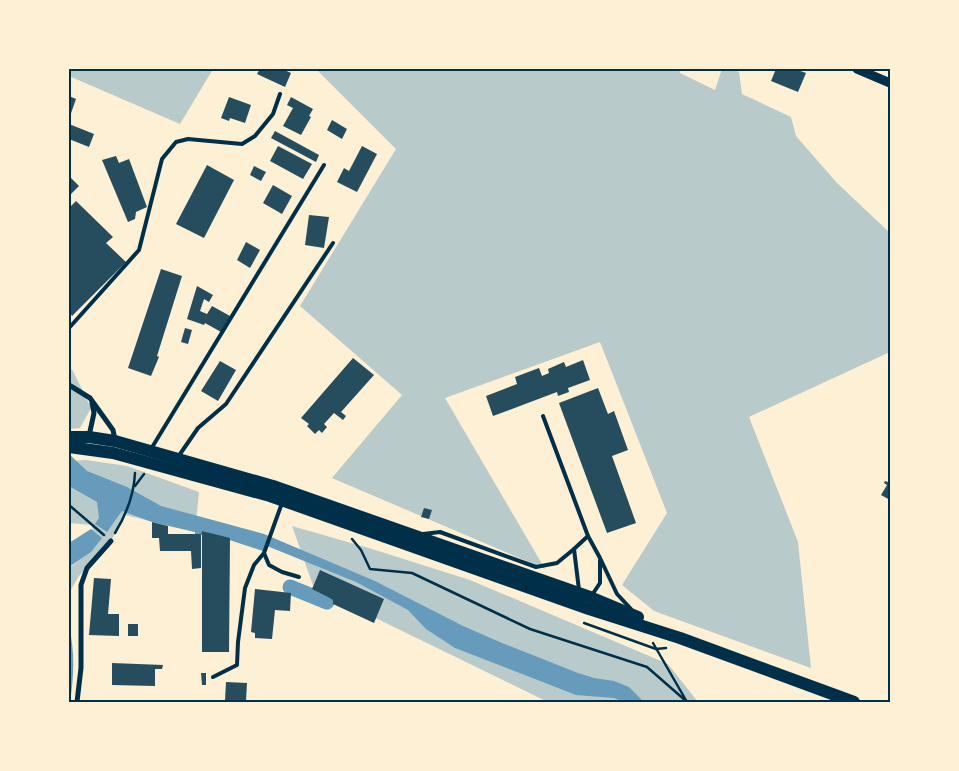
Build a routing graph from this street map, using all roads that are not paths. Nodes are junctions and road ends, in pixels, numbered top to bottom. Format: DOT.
graph roads {
  1 [pos="857,69"];
  2 [pos="890,83"];
  3 [pos="280,94"];
  4 [pos="324,165"];
  5 [pos="333,243"];
  6 [pos="69,328"];
  7 [pos="69,385"];
  8 [pos="90,398"];
  9 [pos="543,416"];
  10 [pos="69,437"];
  11 [pos="89,437"];
  12 [pos="115,441"];
  13 [pos="69,447"];
  14 [pos="150,451"];
  15 [pos="177,459"];
  16 [pos="284,496"];
  17 [pos="414,536"];
  18 [pos="588,536"];
  19 [pos="111,541"];
  20 [pos="574,549"];
  21 [pos="264,553"];
  22 [pos="600,558"];
  23 [pos="299,577"];
  24 [pos="584,599"];
  25 [pos="639,618"];
  26 [pos="680,638"];
  27 [pos="213,677"];
  28 [pos="77,702"];
  29 [pos="854,702"];
  1 -- 2 [label="street"];
  3 -- 6 [label="lane"];
  4 -- 14 [label="lane"];
  5 -- 15 [label="lane"];
  7 -- 8 [label="street"];
  8 -- 11 [label="street"];
  8 -- 12 [label="street"];
  9 -- 18 [label="lane"];
  10 -- 11 [label="main road"];
  11 -- 12 [label="main road"];
  12 -- 14 [label="main road"];
  13 -- 16 [label="main road"];
  14 -- 15 [label="main road"];
  15 -- 16 [label="main road"];
  16 -- 17 [label="main road"];
  16 -- 21 [label="lane"];
  16 -- 24 [label="main road"];
  17 -- 20 [label="lane"];
  17 -- 24 [label="main road"];
  18 -- 20 [label="lane"];
  18 -- 22 [label="lane"];
  19 -- 28 [label="street"];
  20 -- 24 [label="lane"];
  21 -- 23 [label="lane"];
  21 -- 27 [label="lane"];
  22 -- 24 [label="lane"];
  22 -- 25 [label="lane"];
  24 -- 25 [label="main road"];
  24 -- 26 [label="main road"];
  25 -- 26 [label="main road"];
  26 -- 29 [label="main road"];
}
